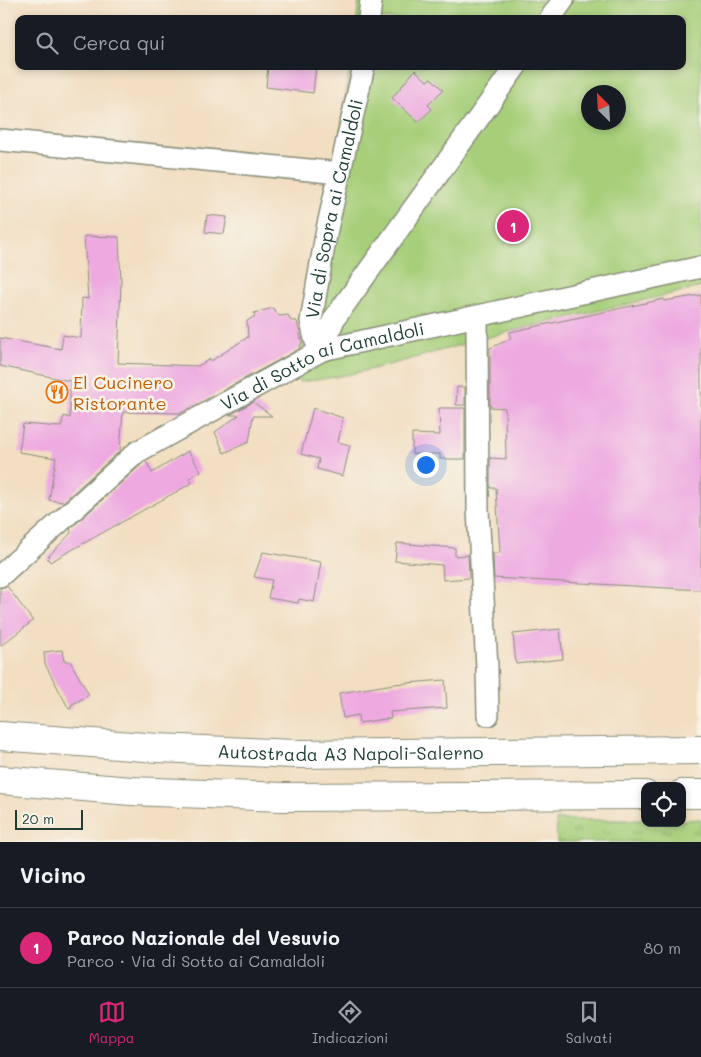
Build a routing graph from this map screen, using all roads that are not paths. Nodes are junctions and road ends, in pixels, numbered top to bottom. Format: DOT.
graph roads {
  1 [pos="370,0"];
  2 [pos="563,0"];
  3 [pos="370,15"];
  4 [pos="553,15"];
  5 [pos="363,70"];
  6 [pos="513,70"];
  7 [pos="0,140"];
  8 [pos="340,173"];
  9 [pos="701,267"];
  10 [pos="477,317"];
  11 [pos="322,350"];
  12 [pos="0,576"];
  13 [pos="488,715"];
  14 [pos="0,736"];
  15 [pos="701,750"];
  16 [pos="0,780"];
  17 [pos="686,794"];
  18 [pos="701,794"];
  19 [pos="641,795"];
  1 -- 3 [label="street"];
  2 -- 4 [label="street"];
  5 -- 8 [label="street, Via di Sopra ai Camaldoli"];
  6 -- 11 [label="street"];
  7 -- 8 [label="street"];
  8 -- 11 [label="street, Via di Sopra ai Camaldoli"];
  9 -- 10 [label="street, Via di Sotto ai Camaldoli"];
  10 -- 11 [label="street, Via di Sotto ai Camaldoli"];
  10 -- 13 [label="street"];
  11 -- 12 [label="street, Via di Sotto ai Camaldoli"];
  14 -- 15 [label="highway, Autostrada A3 Napoli-Salerno"];
  16 -- 19 [label="highway"];
  17 -- 18 [label="highway"];
}
